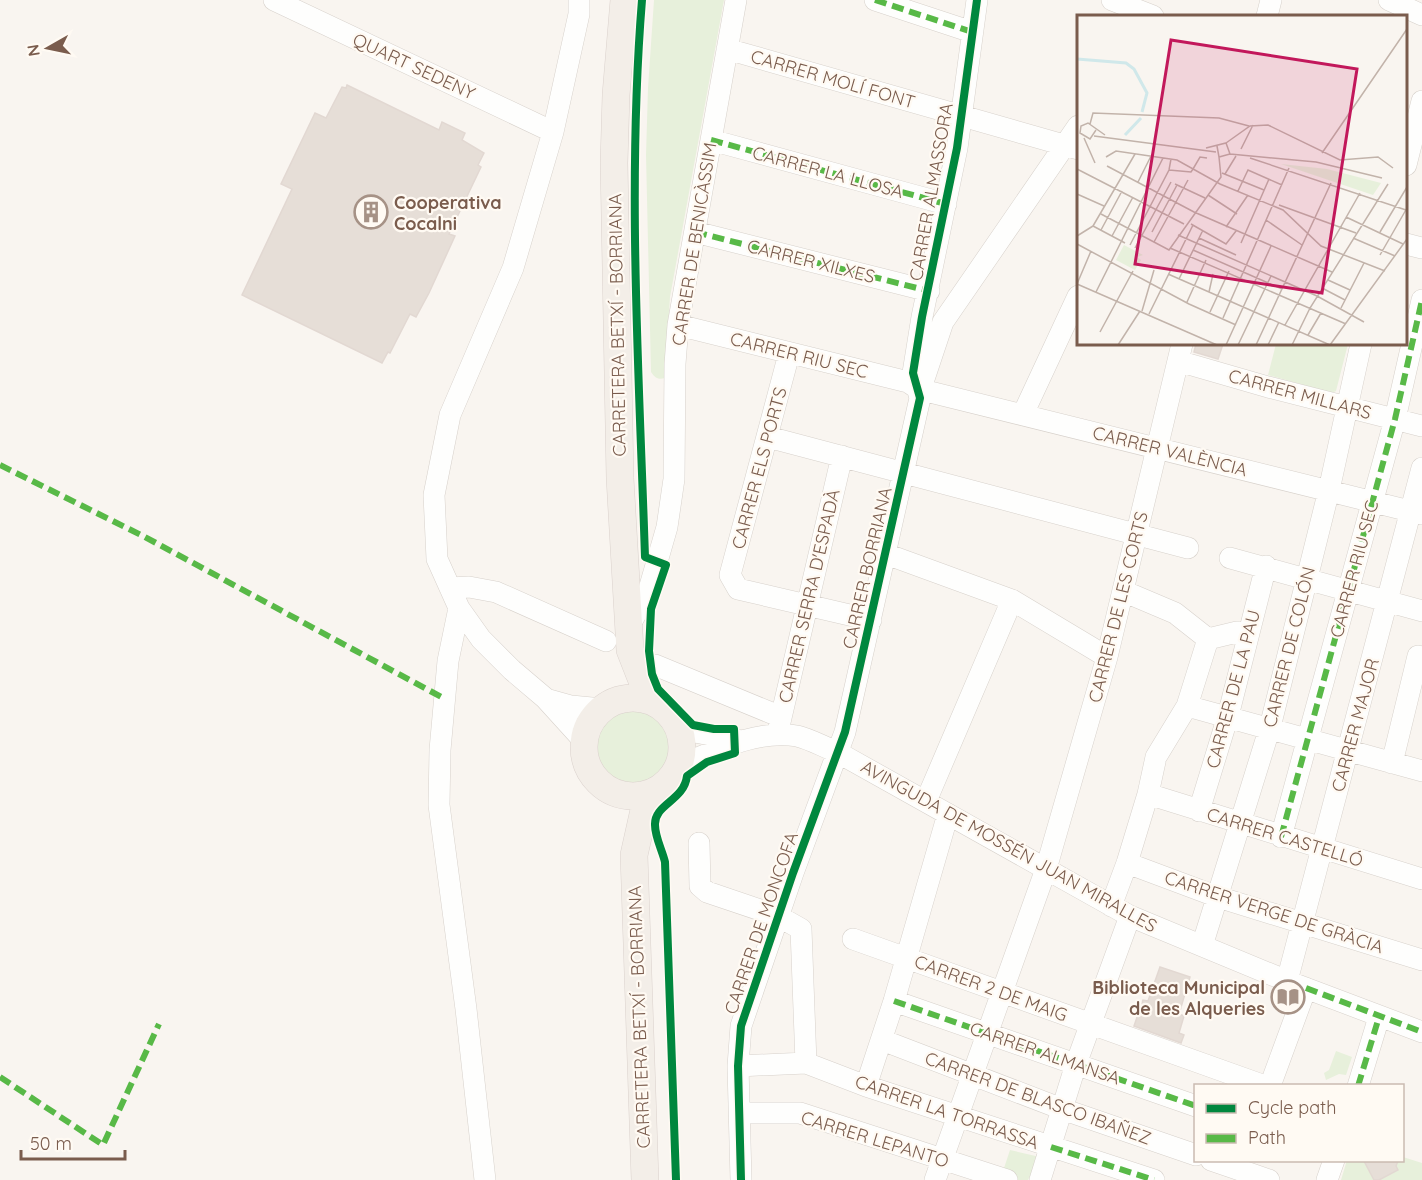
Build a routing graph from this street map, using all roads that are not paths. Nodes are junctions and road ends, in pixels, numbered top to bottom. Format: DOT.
graph roads {
  1 [pos="274,0"];
  2 [pos="579,0"];
  3 [pos="624,0"];
  4 [pos="736,0"];
  5 [pos="875,0"];
  6 [pos="978,0"];
  7 [pos="1112,0"];
  8 [pos="1271,0"];
  9 [pos="1390,0"];
  10 [pos="1145,11"];
  11 [pos="1267,15"];
  12 [pos="1422,15"];
  13 [pos="972,32"];
  14 [pos="727,49"];
  15 [pos="1417,112"];
  16 [pos="961,116"];
  17 [pos="1077,130"];
  18 [pos="553,132"];
  19 [pos="711,140"];
  20 [pos="1072,147"];
  21 [pos="1407,160"];
  22 [pos="946,204"];
  23 [pos="694,232"];
  24 [pos="1407,244"];
  25 [pos="1422,248"];
  26 [pos="929,291"];
  27 [pos="1077,298"];
  28 [pos="1422,300"];
  29 [pos="922,317"];
  30 [pos="943,322"];
  31 [pos="678,325"];
  32 [pos="1414,339"];
  33 [pos="1361,345"];
  34 [pos="1180,352"];
  35 [pos="789,354"];
  36 [pos="918,389"];
  37 [pos="1346,408"];
  38 [pos="1023,414"];
  39 [pos="1395,419"];
  40 [pos="1422,426"];
  41 [pos="768,437"];
  42 [pos="1156,447"];
  43 [pos="842,456"];
  44 [pos="1422,468"];
  45 [pos="904,473"];
  46 [pos="1329,490"];
  47 [pos="1372,501"];
  48 [pos="1416,512"];
  49 [pos="1137,535"];
  50 [pos="1188,548"];
  51 [pos="886,554"];
  52 [pos="1230,558"];
  53 [pos="1266,566"];
  54 [pos="1306,578"];
  55 [pos="450,588"];
  56 [pos="1348,590"];
  57 [pos="1123,591"];
  58 [pos="1012,600"];
  59 [pos="1388,601"];
  60 [pos="806,604"];
  61 [pos="459,608"];
  62 [pos="1422,611"];
  63 [pos="871,620"];
  64 [pos="1248,635"];
  65 [pos="622,639"];
  66 [pos="1208,639"];
  67 [pos="1418,656"];
  68 [pos="1107,657"];
  69 [pos="655,665"];
  70 [pos="1416,689"];
  71 [pos="545,699"];
  72 [pos="650,701"];
  73 [pos="607,705"];
  74 [pos="1187,706"];
  75 [pos="1228,716"];
  76 [pos="779,726"];
  77 [pos="1270,728"];
  78 [pos="679,729"];
  79 [pos="1309,740"];
  80 [pos="584,741"];
  81 [pos="742,741"];
  82 [pos="1348,751"];
  83 [pos="837,752"];
  84 [pos="1392,763"];
  85 [pos="679,766"];
  86 [pos="1422,771"];
  87 [pos="610,791"];
  88 [pos="651,794"];
  89 [pos="1148,794"];
  90 [pos="926,801"];
  91 [pos="1199,811"];
  92 [pos="948,814"];
  93 [pos="1240,823"];
  94 [pos="1281,837"];
  95 [pos="699,843"];
  96 [pos="1323,849"];
  97 [pos="634,855"];
  98 [pos="1127,863"];
  99 [pos="1046,869"];
  100 [pos="1422,879"];
  101 [pos="1218,897"];
  102 [pos="1111,906"];
  103 [pos="778,916"];
  104 [pos="1130,916"];
  105 [pos="1303,923"];
  106 [pos="853,939"];
  107 [pos="1202,946"];
  108 [pos="907,958"];
  109 [pos="1422,960"];
  110 [pos="1297,984"];
  111 [pos="1002,992"];
  112 [pos="894,1001"];
  113 [pos="1379,1017"];
  114 [pos="1090,1025"];
  115 [pos="1413,1029"];
  116 [pos="987,1032"];
  117 [pos="882,1040"];
  118 [pos="806,1063"];
  119 [pos="1076,1064"];
  120 [pos="738,1065"];
  121 [pos="973,1074"];
  122 [pos="1259,1084"];
  123 [pos="1271,1084"];
  124 [pos="1359,1084"];
  125 [pos="866,1086"];
  126 [pos="1194,1105"];
  127 [pos="1062,1109"];
  128 [pos="740,1113"];
  129 [pos="958,1116"];
  130 [pos="1051,1148"];
  131 [pos="1194,1154"];
  132 [pos="943,1160"];
  133 [pos="1214,1162"];
  134 [pos="1334,1162"];
  135 [pos="1240,1170"];
  136 [pos="485,1180"];
  137 [pos="645,1180"];
  138 [pos="741,1180"];
  139 [pos="935,1180"];
  140 [pos="1007,1180"];
  141 [pos="1040,1180"];
  142 [pos="1154,1180"];
  143 [pos="1269,1180"];
  144 [pos="1327,1180"];
  1 -- 18 [label="street, QUART SEDENY"];
  2 -- 18 [label="street"];
  3 -- 65 [label="main road, CARRETERA BETXÍ - BORRIANA"];
  4 -- 14 [label="street, CARRER DE BENICÀSSIM"];
  5 -- 13 [label="street"];
  6 -- 13 [label="street, CARRER ALMASSORA"];
  7 -- 10 [label="street"];
  8 -- 11 [label="street"];
  9 -- 12 [label="street"];
  13 -- 16 [label="street, CARRER ALMASSORA"];
  14 -- 16 [label="street, CARRER MOLÍ FONT"];
  14 -- 19 [label="street, CARRER DE BENICÀSSIM"];
  15 -- 21 [label="street"];
  16 -- 20 [label="street, CARRER MOLÍ FONT"];
  16 -- 22 [label="street, CARRER ALMASSORA"];
  17 -- 20 [label="street, CARRER BORRIANA"];
  18 -- 55 [label="street"];
  19 -- 22 [label="street, CARRER LA LLOSA"];
  19 -- 23 [label="street, CARRER DE BENICÀSSIM"];
  20 -- 30 [label="street, CARRER BORRIANA"];
  22 -- 26 [label="street, CARRER ALMASSORA"];
  23 -- 26 [label="street, CARRER XILXES"];
  23 -- 31 [label="street, CARRER DE BENICÀSSIM"];
  24 -- 25 [label="street"];
  26 -- 29 [label="street, CARRER ALMASSORA"];
  27 -- 38 [label="street"];
  28 -- 32 [label="street, CARRER RIU SEC"];
  29 -- 30 [label="street"];
  29 -- 36 [label="street, CARRER ALMASSORA"];
  30 -- 36 [label="street, CARRER BORRIANA"];
  31 -- 35 [label="street, CARRER RIU SEC"];
  31 -- 65 [label="street, CARRER DE BENICÀSSIM"];
  32 -- 39 [label="street, CARRER RIU SEC"];
  33 -- 37 [label="street, CARRER DE COLÓN"];
  34 -- 37 [label="street, CARRER MILLARS"];
  34 -- 42 [label="street, CARRER DE LES CORTS"];
  35 -- 36 [label="street, CARRER RIU SEC"];
  35 -- 41 [label="street, CARRER ELS PORTS"];
  36 -- 38 [label="street, CARRER VALÈNCIA"];
  36 -- 45 [label="street, CARRER BORRIANA"];
  37 -- 39 [label="street, CARRER MILLARS"];
  37 -- 46 [label="street, CARRER DE COLÓN"];
  38 -- 42 [label="street, CARRER VALÈNCIA"];
  39 -- 40 [label="street, CARRER MILLARS"];
  39 -- 47 [label="street, CARRER RIU SEC"];
  41 -- 43 [label="street"];
  41 -- 60 [label="street, CARRER ELS PORTS"];
  42 -- 46 [label="street, CARRER VALÈNCIA"];
  42 -- 49 [label="street, CARRER DE LES CORTS"];
  43 -- 45 [label="street"];
  43 -- 60 [label="street, CARRER SERRA D'ESPADÀ"];
  44 -- 48 [label="street, CARRER MAJOR"];
  45 -- 49 [label="street"];
  45 -- 51 [label="street, CARRER BORRIANA"];
  46 -- 47 [label="street, CARRER VALÈNCIA"];
  46 -- 54 [label="street, CARRER DE COLÓN"];
  47 -- 48 [label="street, CARRER VALÈNCIA"];
  47 -- 56 [label="street, CARRER RIU SEC"];
  48 -- 59 [label="street, CARRER MAJOR"];
  49 -- 50 [label="street"];
  49 -- 57 [label="street, CARRER DE LES CORTS"];
  51 -- 58 [label="street"];
  51 -- 63 [label="street, CARRER BORRIANA"];
  52 -- 53 [label="street"];
  53 -- 54 [label="street"];
  53 -- 64 [label="street, CARRER DE LA PAU"];
  54 -- 56 [label="street"];
  54 -- 77 [label="street, CARRER DE COLÓN"];
  55 -- 61 [label="street"];
  55 -- 65 [label="street"];
  56 -- 59 [label="street"];
  56 -- 79 [label="street, CARRER RIU SEC"];
  57 -- 66 [label="street"];
  57 -- 68 [label="street, CARRER DE LES CORTS"];
  58 -- 68 [label="street"];
  58 -- 90 [label="street"];
  59 -- 62 [label="street"];
  59 -- 82 [label="street, CARRER MAJOR"];
  60 -- 63 [label="street"];
  60 -- 76 [label="street, CARRER SERRA D'ESPADÀ"];
  61 -- 71 [label="street"];
  61 -- 136 [label="street"];
  63 -- 83 [label="street, CARRER BORRIANA"];
  64 -- 66 [label="street"];
  64 -- 75 [label="street, CARRER DE LA PAU"];
  65 -- 72 [label="main road, CARRETERA BETXÍ - BORRIANA"];
  65 -- 73 [label="main road, CARRETERA BETXÍ - BORRIANA"];
  66 -- 74 [label="street"];
  67 -- 70 [label="street"];
  68 -- 99 [label="street, CARRER DE LES CORTS"];
  69 -- 76 [label="street, AVINGUDA DE MOSSÉN JUAN MIRALLES"];
  70 -- 84 [label="street"];
  71 -- 73 [label="street"];
  71 -- 80 [label="street"];
  72 -- 73 [label="main road"];
  72 -- 78 [label="main road"];
  73 -- 80 [label="main road"];
  74 -- 75 [label="street"];
  74 -- 89 [label="street"];
  75 -- 77 [label="street"];
  75 -- 91 [label="street, CARRER DE LA PAU"];
  76 -- 81 [label="street, AVINGUDA DE MOSSÉN JUAN MIRALLES"];
  76 -- 83 [label="street, AVINGUDA DE MOSSÉN JUAN MIRALLES"];
  77 -- 79 [label="street"];
  77 -- 93 [label="street, CARRER DE COLÓN"];
  78 -- 81 [label="street, AVINGUDA DE MOSSÉN JUAN MIRALLES"];
  78 -- 85 [label="main road"];
  79 -- 82 [label="street"];
  79 -- 94 [label="street, CARRER RIU SEC"];
  80 -- 87 [label="main road"];
  81 -- 85 [label="street, AVINGUDA DE MOSSÉN JUAN MIRALLES"];
  82 -- 84 [label="street"];
  82 -- 96 [label="street, CARRER MAJOR"];
  83 -- 90 [label="street, AVINGUDA DE MOSSÉN JUAN MIRALLES"];
  83 -- 103 [label="street, CARRER DE MONCOFA"];
  84 -- 86 [label="street"];
  85 -- 88 [label="main road"];
  87 -- 88 [label="main road"];
  87 -- 97 [label="main road, CARRETERA BETXÍ - BORRIANA"];
  88 -- 97 [label="main road, CARRETERA BETXÍ - BORRIANA"];
  89 -- 91 [label="street, CARRER CASTELLÓ"];
  89 -- 98 [label="street"];
  90 -- 92 [label="street, AVINGUDA DE MOSSÉN JUAN MIRALLES"];
  91 -- 93 [label="street, CARRER CASTELLÓ"];
  92 -- 99 [label="street, AVINGUDA DE MOSSÉN JUAN MIRALLES"];
  92 -- 108 [label="street"];
  93 -- 94 [label="street, CARRER CASTELLÓ"];
  93 -- 101 [label="street, CARRER DE COLÓN"];
  94 -- 96 [label="street, CARRER CASTELLÓ"];
  95 -- 103 [label="street"];
  96 -- 100 [label="street, CARRER CASTELLÓ"];
  96 -- 105 [label="street, CARRER MAJOR"];
  97 -- 137 [label="main road, CARRETERA BETXÍ - BORRIANA"];
  98 -- 101 [label="street, CARRER VERGE DE GRÀCIA"];
  98 -- 102 [label="street"];
  99 -- 102 [label="street, AVINGUDA DE MOSSÉN JUAN MIRALLES"];
  99 -- 111 [label="street, CARRER DE LES CORTS"];
  101 -- 105 [label="street, CARRER VERGE DE GRÀCIA"];
  101 -- 107 [label="street, CARRER DE COLÓN"];
  102 -- 104 [label="street, AVINGUDA DE MOSSÉN JUAN MIRALLES"];
  103 -- 118 [label="street"];
  103 -- 120 [label="street, CARRER DE MONCOFA"];
  104 -- 107 [label="street, AVINGUDA DE MOSSÉN JUAN MIRALLES"];
  104 -- 114 [label="street"];
  105 -- 109 [label="street, CARRER VERGE DE GRÀCIA"];
  105 -- 110 [label="street, CARRER MAJOR"];
  106 -- 108 [label="street, CARRER 2 DE MAIG"];
  107 -- 110 [label="street, AVINGUDA DE MOSSÉN JUAN MIRALLES"];
  108 -- 111 [label="street, CARRER 2 DE MAIG"];
  108 -- 112 [label="street"];
  110 -- 113 [label="street, AVINGUDA DE MOSSÉN JUAN MIRALLES"];
  110 -- 123 [label="street, CARRER MAJOR"];
  111 -- 114 [label="street, CARRER 2 DE MAIG"];
  111 -- 116 [label="street, CARRER DE LES CORTS"];
  112 -- 116 [label="street, CARRER ALMANSA"];
  112 -- 117 [label="street"];
  113 -- 115 [label="street, AVINGUDA DE MOSSÉN JUAN MIRALLES"];
  113 -- 124 [label="street"];
  114 -- 119 [label="street"];
  114 -- 122 [label="street, CARRER 2 DE MAIG"];
  116 -- 119 [label="street, CARRER ALMANSA"];
  116 -- 121 [label="street, CARRER DE LES CORTS"];
  117 -- 121 [label="street, CARRER DE BLASCO IBAÑEZ"];
  117 -- 125 [label="street"];
  118 -- 120 [label="street, CARRER LA TORRASSA"];
  118 -- 125 [label="street, CARRER LA TORRASSA"];
  119 -- 126 [label="street, CARRER ALMANSA"];
  119 -- 127 [label="street"];
  120 -- 128 [label="street, CARRER DE MONCOFA"];
  121 -- 127 [label="street, CARRER DE BLASCO IBAÑEZ"];
  121 -- 129 [label="street, CARRER DE LES CORTS"];
  125 -- 129 [label="street, CARRER LA TORRASSA"];
  127 -- 130 [label="street"];
  127 -- 131 [label="street, CARRER DE BLASCO IBAÑEZ"];
  128 -- 132 [label="street, CARRER LEPANTO"];
  128 -- 138 [label="street, CARRER DE MONCOFA"];
  129 -- 130 [label="street, CARRER LA TORRASSA"];
  129 -- 132 [label="street, CARRER DE LES CORTS"];
  130 -- 141 [label="street"];
  130 -- 142 [label="street, CARRER LA TORRASSA"];
  132 -- 139 [label="street, CARRER DE LES CORTS"];
  132 -- 140 [label="street, CARRER LEPANTO"];
  133 -- 135 [label="street"];
  134 -- 144 [label="street"];
  135 -- 143 [label="street"];
}
